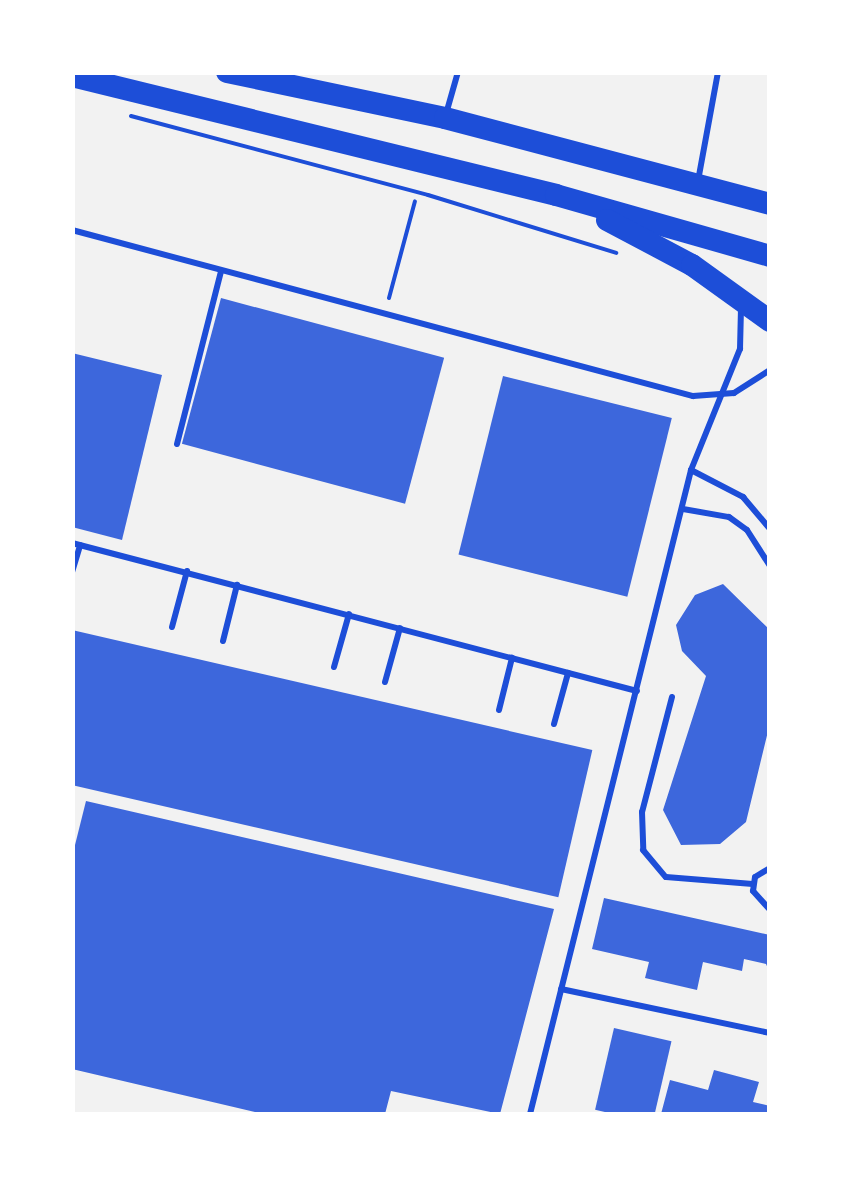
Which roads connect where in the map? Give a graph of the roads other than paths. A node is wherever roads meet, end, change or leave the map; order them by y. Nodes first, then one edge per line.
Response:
1 (226, 72) edge
2 (458, 72) edge
3 (718, 72) edge
4 (72, 76) edge
5 (445, 118) junction
6 (698, 182) junction
7 (556, 195) junction
8 (770, 204) edge
9 (72, 230) edge
10 (770, 256) edge
11 (221, 272) junction
12 (738, 297) junction
13 (770, 321) edge
14 (770, 370) edge
15 (721, 394) junction
16 (176, 444) dead end
17 (690, 470) junction
18 (682, 508) junction
19 (770, 528) edge
20 (76, 544) edge
21 (770, 566) edge
22 (187, 571) junction
23 (72, 572) edge
24 (238, 585) junction
25 (348, 614) junction
26 (172, 627) dead end
27 (400, 628) junction
28 (223, 640) dead end
29 (512, 658) junction
30 (334, 666) dead end
31 (568, 672) junction
32 (385, 682) dead end
33 (637, 691) junction
34 (672, 697) dead end
35 (499, 710) dead end
36 (554, 724) dead end
37 (770, 868) edge
38 (753, 884) junction
39 (770, 910) edge
40 (561, 989) junction
41 (770, 1033) edge
42 (530, 1114) edge

1 - 5 highway
2 - 5 lane
3 - 6 lane
4 - 7 highway
5 - 6 highway
6 - 8 highway
7 - 10 highway
7 - 12 highway
9 - 11 lane
11 - 15 lane
11 - 16 lane
12 - 13 highway
12 - 15 lane
14 - 15 lane
15 - 17 lane
17 - 18 lane
17 - 19 lane
18 - 21 lane
18 - 33 lane
20 - 22 lane
20 - 23 lane
22 - 24 lane
22 - 26 lane
24 - 25 lane
24 - 28 lane
25 - 27 lane
25 - 30 lane
27 - 29 lane
27 - 32 lane
29 - 31 lane
29 - 35 lane
31 - 33 lane
31 - 36 lane
33 - 40 lane
34 - 38 lane
37 - 38 lane
38 - 39 lane
40 - 41 lane
40 - 42 lane

